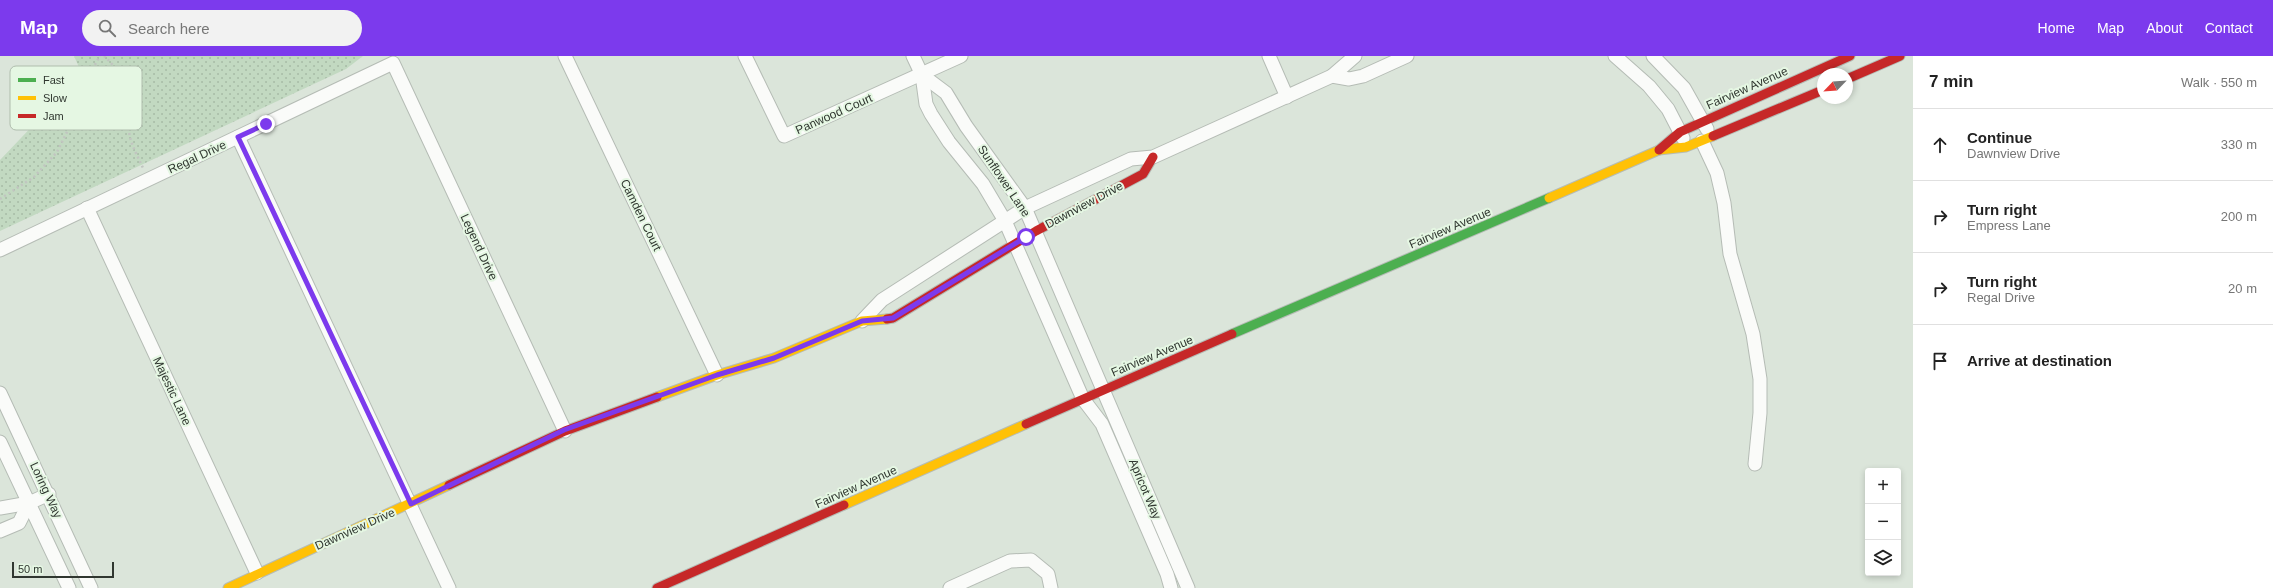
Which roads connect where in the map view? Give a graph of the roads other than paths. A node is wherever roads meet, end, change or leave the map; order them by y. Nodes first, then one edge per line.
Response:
1 (565, 56) edge
2 (745, 56) edge
3 (913, 56) edge
4 (961, 56) edge
5 (1269, 56) edge
6 (1355, 56) edge
7 (1407, 56) edge
8 (1615, 56) edge
9 (1653, 56) edge
10 (1850, 56) edge
11 (1900, 56) edge
12 (393, 63) joint
13 (922, 75) junction
14 (1332, 76) junction
15 (1853, 77) edge
16 (1817, 93) edge
17 (1287, 97) junction
18 (1702, 121) junction
19 (1680, 132) junction
20 (238, 137) junction
21 (1707, 139) junction
22 (1686, 147) junction
23 (1659, 150) junction
24 (1153, 157) junction
25 (87, 208) junction
26 (1025, 208) junction
27 (1005, 221) junction
28 (1036, 231) junction
29 (1016, 244) junction
30 (0, 250) edge
31 (862, 321) junction
32 (717, 375) junction
33 (1103, 390) junction
34 (0, 393) edge
35 (1083, 399) junction
36 (564, 430) junction
37 (0, 442) edge
38 (1756, 464) dead end
39 (48, 494) junction
40 (29, 503) junction
41 (411, 504) junction
42 (0, 508) edge
43 (0, 532) edge
44 (257, 573) junction
45 (69, 588) edge
46 (91, 588) edge
47 (228, 588) edge
48 (449, 588) edge
49 (657, 588) edge
50 (950, 588) edge
51 (1051, 588) edge
52 (1172, 588) edge
53 (1188, 588) edge

1 - 32 street, Camden Court
2 - 13 street, Panwood Court
3 - 13 street, Sunflower Lane
4 - 13 street
5 - 17 street
6 - 14 street, Dawnview Drive
7 - 14 street
8 - 19 street
9 - 18 street
10 - 18 street, Fairview Avenue
11 - 15 street
12 - 20 street, Regal Drive
12 - 36 street, Legend Drive
13 - 26 street, Sunflower Lane
13 - 27 street, Sunflower Lane
14 - 17 street, Dawnview Drive
16 - 21 street, Fairview Avenue
17 - 24 street, Dawnview Drive
18 - 19 street, Fairview Avenue
18 - 21 street
19 - 22 street
19 - 23 street, Fairview Avenue
20 - 25 street, Regal Drive
20 - 41 street
21 - 22 street, Fairview Avenue
21 - 38 street
22 - 23 street, Fairview Avenue
23 - 33 street, Fairview Avenue
24 - 26 street, Dawnview Drive
24 - 28 street, Dawnview Drive
25 - 30 street, Regal Drive
25 - 44 street, Majestic Lane
26 - 27 street, Dawnview Drive
26 - 28 street, Sunflower Lane
27 - 29 street, Sunflower Lane
27 - 31 street, Dawnview Drive
28 - 29 street, Dawnview Drive
28 - 33 street, Sunflower Lane
29 - 31 street, Dawnview Drive
29 - 35 street, Sunflower Lane
31 - 32 street, Dawnview Drive
32 - 36 street, Dawnview Drive
33 - 35 street, Fairview Avenue
33 - 53 street, Apricot Way
34 - 39 street, Loring Way
35 - 49 street, Fairview Avenue
35 - 52 street, Apricot Way
36 - 41 street, Dawnview Drive
37 - 40 street, Loring Way
39 - 40 street
39 - 46 street, Loring Way
40 - 42 street
40 - 43 street
40 - 45 street, Loring Way
41 - 44 street, Dawnview Drive
41 - 48 street
44 - 47 street, Dawnview Drive
50 - 51 street

